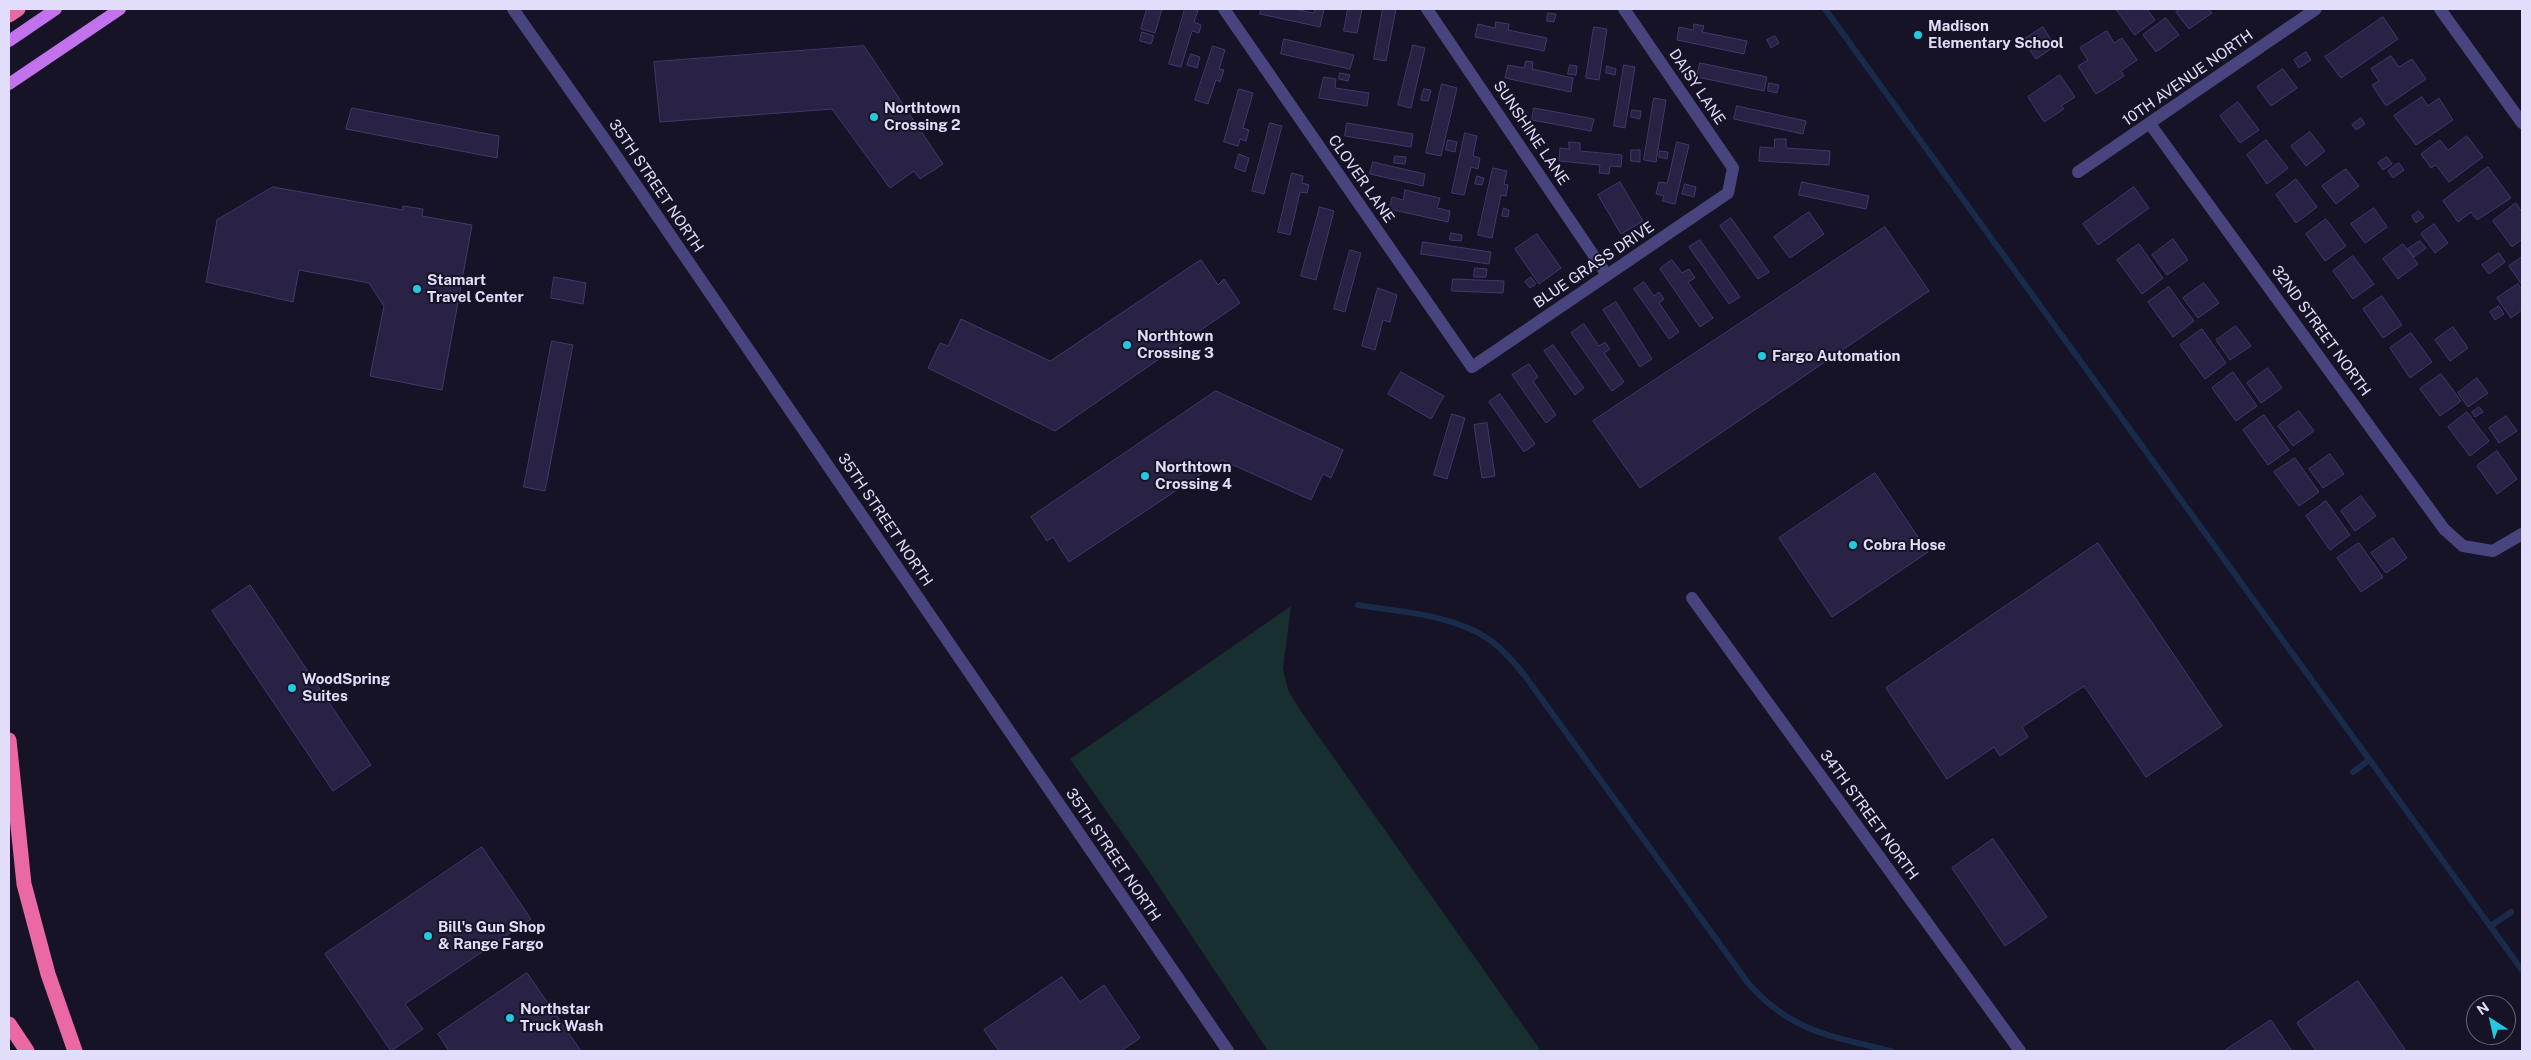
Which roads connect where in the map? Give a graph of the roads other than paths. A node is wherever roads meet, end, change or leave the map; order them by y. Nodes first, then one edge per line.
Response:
1 (18, 9) edge
2 (56, 9) edge
3 (120, 9) edge
4 (513, 9) edge
5 (1224, 9) edge
6 (1427, 9) edge
7 (1624, 9) edge
8 (2316, 9) edge
9 (2440, 9) edge
10 (9, 15) edge
11 (9, 41) edge
12 (9, 84) edge
13 (2522, 123) edge
14 (2150, 124) junction
15 (2078, 172) dead end
16 (1729, 186) joint
17 (1607, 275) junction
18 (1472, 367) joint
19 (2522, 534) edge
20 (1692, 598) dead end
21 (9, 740) edge
22 (9, 1024) edge
23 (27, 1051) edge
24 (75, 1051) edge
25 (1228, 1051) edge
26 (2020, 1051) edge

1 - 10 highway
2 - 11 main road
3 - 12 main road
4 - 25 street, 35TH STREET NORTH
5 - 18 street, CLOVER LANE
6 - 17 street, SUNSHINE LANE
7 - 16 street, DAISY LANE
8 - 14 street, 10TH AVENUE NORTH
9 - 13 street
14 - 15 street, 10TH AVENUE NORTH
14 - 19 street, 32ND STREET NORTH
16 - 17 street, BLUE GRASS DRIVE
17 - 18 street, BLUE GRASS DRIVE
20 - 26 street, 34TH STREET NORTH
21 - 24 highway
22 - 23 highway

